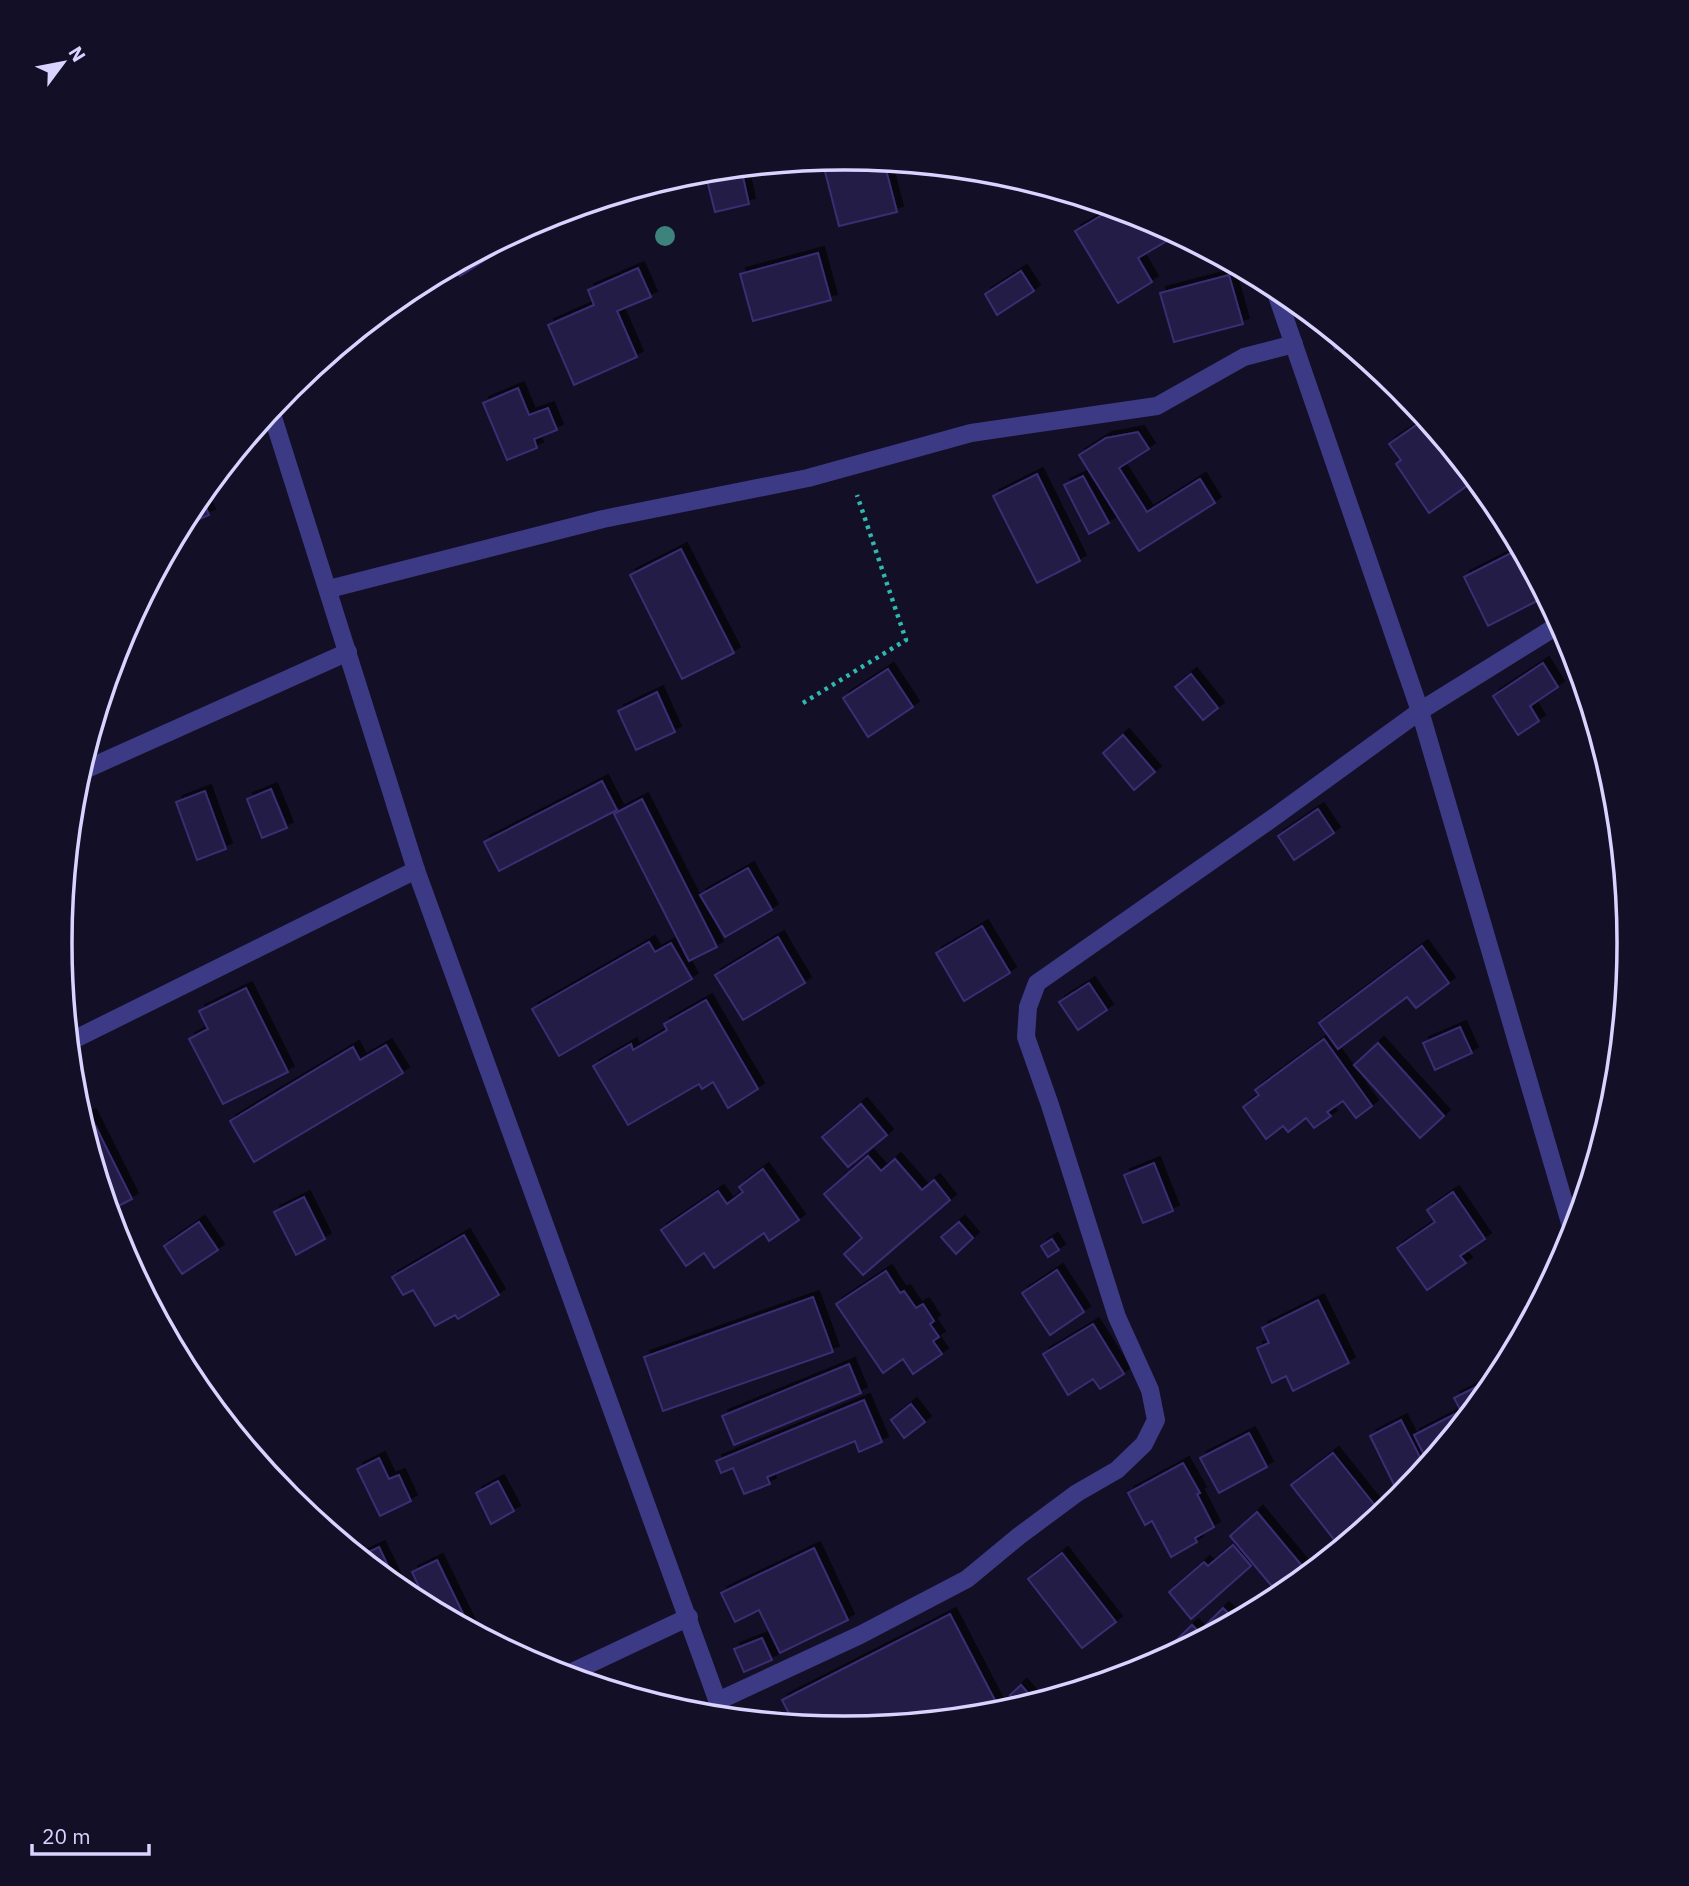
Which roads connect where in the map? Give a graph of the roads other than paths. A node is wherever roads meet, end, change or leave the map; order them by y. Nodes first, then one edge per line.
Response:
1 (1280, 304) edge
2 (1294, 344) junction
3 (275, 422) edge
4 (329, 589) junction
5 (1551, 630) edge
6 (348, 652) junction
7 (1420, 711) junction
8 (93, 766) edge
9 (416, 870) junction
10 (77, 1038) edge
11 (1567, 1214) edge
12 (689, 1617) junction
13 (579, 1669) edge
14 (720, 1705) edge
15 (726, 1706) edge

1 - 2 street
2 - 4 street
2 - 7 street
3 - 4 street
4 - 6 street
5 - 7 street
6 - 8 street
6 - 9 street
7 - 11 street
7 - 15 street
9 - 10 street
9 - 12 street
12 - 13 street
12 - 14 street

